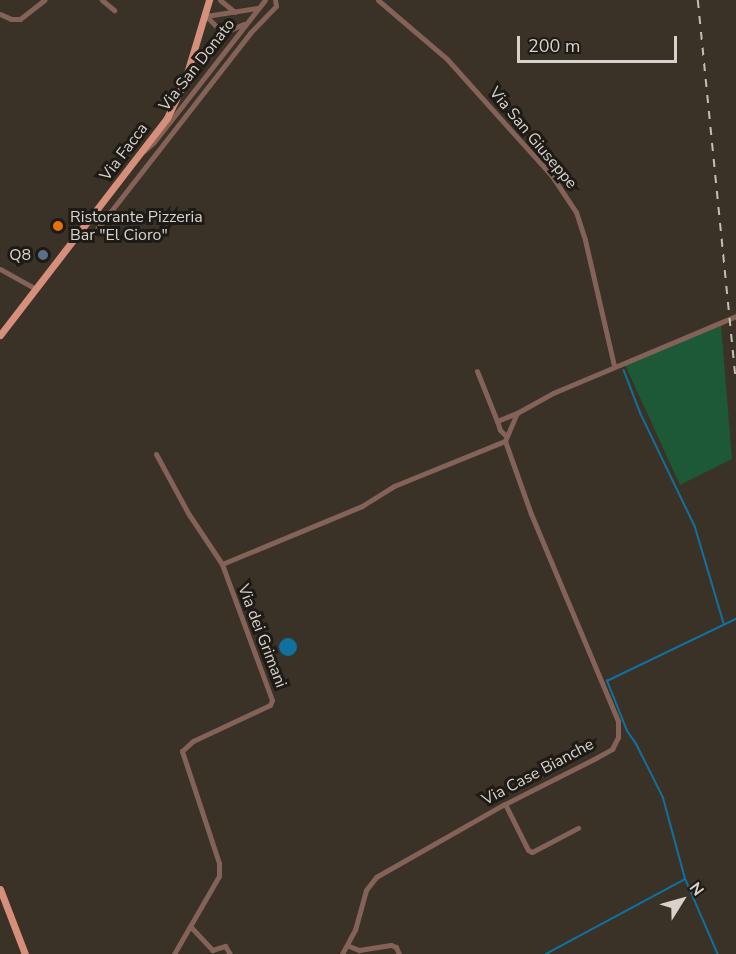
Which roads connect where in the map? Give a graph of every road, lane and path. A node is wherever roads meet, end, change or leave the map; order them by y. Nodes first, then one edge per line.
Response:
1 (44, 0) edge
2 (102, 0) edge
3 (209, 0) edge
4 (220, 0) edge
5 (265, 0) edge
6 (275, 0) edge
7 (378, 0) edge
8 (258, 8) junction
9 (114, 10) dead end
10 (236, 13) junction
11 (0, 14) edge
12 (206, 16) junction
13 (248, 21) junction
14 (143, 152) junction
15 (90, 238) dead end
16 (0, 269) edge
17 (36, 290) junction
18 (736, 315) edge
19 (0, 334) edge
20 (614, 366) junction
21 (477, 371) dead end
22 (517, 413) junction
23 (497, 421) junction
24 (505, 438) junction
25 (156, 454) dead end
26 (222, 564) junction
27 (505, 804) junction
28 (578, 828) dead end
29 (0, 889) edge
30 (190, 926) junction
31 (349, 946) junction
32 (25, 954) edge
33 (174, 954) edge
34 (230, 954) edge
35 (343, 954) edge
36 (399, 954) edge

1 - 11 street
2 - 9 street
3 - 12 main road, Via Facca
4 - 10 street, Via San Donato
5 - 8 street, Via San Donato
6 - 15 street
7 - 20 street, Via San Giuseppe
8 - 10 street, Via San Donato
8 - 13 street, Via San Donato
10 - 12 street, Via San Donato
12 - 13 street, Via San Donato
12 - 14 main road, Via Facca
13 - 14 street, Via San Donato
14 - 17 main road, Via Facca
16 - 17 street
17 - 19 main road, Via Facca
18 - 20 street
20 - 22 street
21 - 23 street, Via Case Bianche
22 - 23 street
22 - 24 street
23 - 24 street, Via Case Bianche
24 - 26 street
24 - 27 street, Via Case Bianche
25 - 26 street
26 - 30 street, Via dei Grimani
27 - 28 street
27 - 31 street, Via Case Bianche
29 - 32 main road
30 - 33 street, Via dei Grimani
30 - 34 street
31 - 35 street, Via Case Bianche
31 - 36 street

